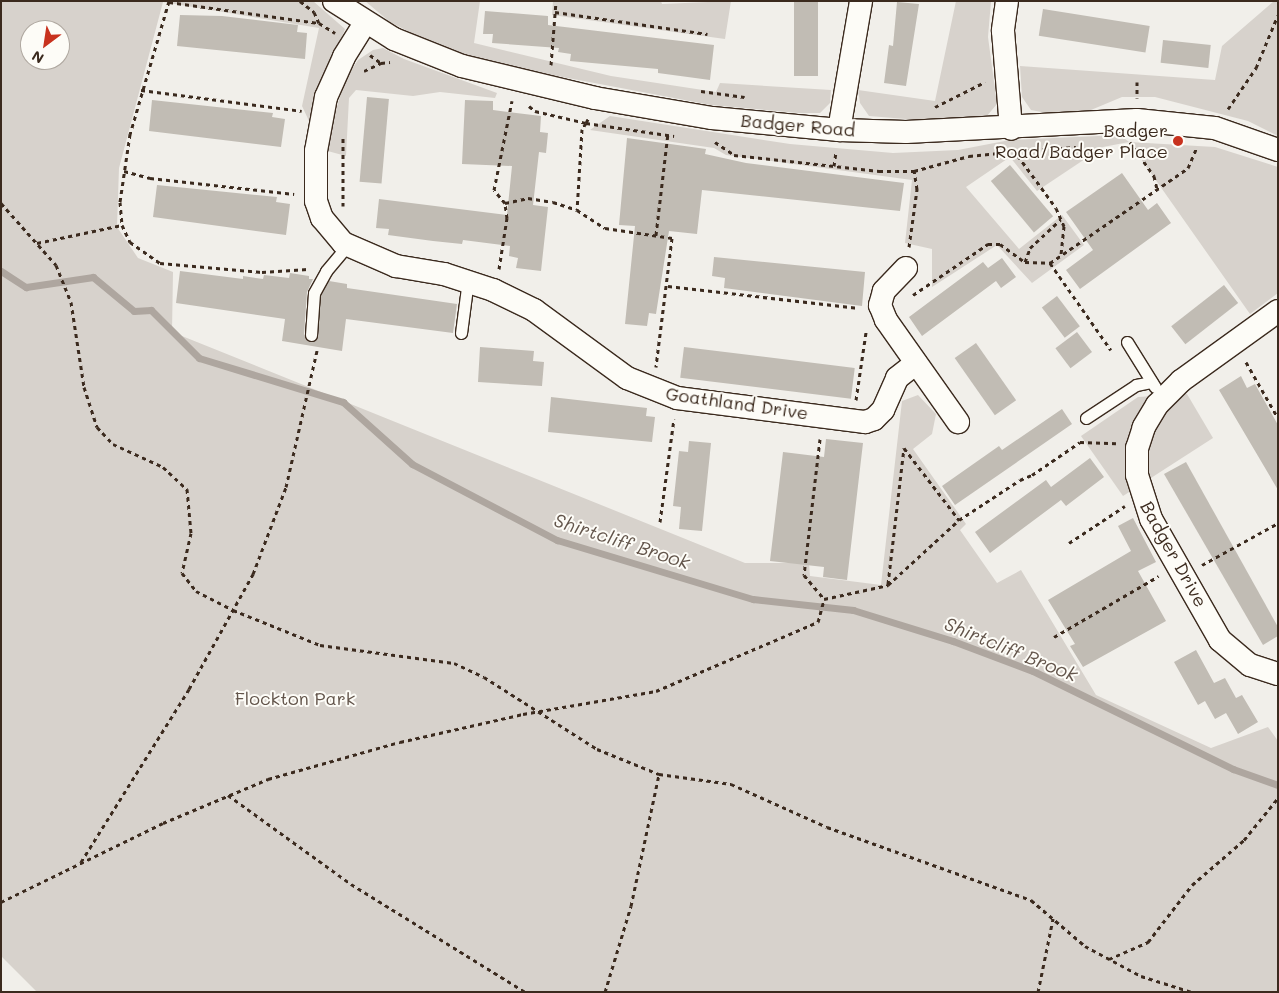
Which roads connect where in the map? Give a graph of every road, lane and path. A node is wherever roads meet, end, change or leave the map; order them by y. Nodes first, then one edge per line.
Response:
1 (169, 1) edge
2 (300, 1) edge
3 (334, 1) edge
4 (556, 1) edge
5 (861, 1) edge
6 (1007, 1) edge
7 (555, 12) junction
8 (1278, 15) edge
9 (319, 23) junction
10 (364, 23) junction
11 (707, 34) dead end
12 (338, 35) dead end
13 (398, 62) dead end
14 (542, 63) dead end
15 (551, 65) junction
16 (560, 67) dead end
17 (360, 76) dead end
18 (990, 80) dead end
19 (548, 88) junction
20 (141, 90) junction
21 (694, 91) dead end
22 (504, 96) dead end
23 (750, 97) dead end
24 (513, 98) junction
25 (518, 100) dead end
26 (523, 102) dead end
27 (671, 110) junction
28 (927, 110) dead end
29 (323, 113) junction
30 (1112, 121) junction
31 (1209, 127) junction
32 (1011, 129) junction
33 (839, 130) junction
34 (343, 131) dead end
35 (1278, 150) edge
36 (124, 171) junction
37 (914, 171) dead end
38 (1157, 189) junction
39 (316, 197) junction
40 (1, 203) edge
41 (504, 204) junction
42 (577, 210) junction
43 (1061, 219) junction
44 (122, 225) junction
45 (656, 235) junction
46 (36, 243) junction
47 (348, 246) junction
48 (1061, 255) junction
49 (312, 262) dead end
50 (1025, 262) junction
51 (1050, 263) junction
52 (906, 268) joint
53 (468, 280) junction
54 (668, 286) junction
55 (493, 290) junction
56 (1278, 311) edge
57 (879, 312) junction
58 (461, 333) dead end
59 (311, 335) dead end
60 (1235, 341) junction
61 (1127, 342) dead end
62 (1113, 352) dead end
63 (916, 364) junction
64 (314, 368) dead end
65 (655, 375) dead end
66 (1158, 391) junction
67 (855, 407) dead end
68 (821, 416) junction
69 (675, 417) dead end
70 (1086, 418) dead end
71 (1278, 418) edge
72 (958, 422) dead end
73 (1139, 443) junction
74 (1141, 496) junction
75 (959, 520) junction
76 (660, 522) dead end
77 (1278, 523) edge
78 (1069, 543) dead end
79 (1181, 570) junction
80 (888, 585) junction
81 (824, 599) junction
82 (233, 610) junction
83 (1054, 637) dead end
84 (1278, 674) edge
85 (536, 712) junction
86 (659, 774) junction
87 (227, 795) junction
88 (1278, 798) edge
89 (80, 862) junction
90 (1, 902) edge
91 (1053, 919) junction
92 (1109, 959) junction
93 (525, 992) edge
94 (605, 992) edge
95 (1038, 992) edge
96 (1192, 992) edge

1 - 9 path
1 - 20 path
2 - 9 path
3 - 10 street, Badger Road
4 - 7 path
5 - 33 street
6 - 32 street
7 - 11 path
7 - 15 path
8 - 31 path
9 - 12 path
10 - 19 street, Badger Road
10 - 29 street, Goathland Drive
13 - 17 path
14 - 15 path
15 - 16 path
15 - 19 path
18 - 28 path
19 - 27 street, Badger Road
20 - 29 path
20 - 36 path
21 - 23 path
22 - 24 path
24 - 25 path
24 - 41 path
26 - 42 path
27 - 33 street, Badger Road
27 - 45 path
29 - 39 street, Goathland Drive
30 - 31 street, Badger Road
30 - 32 street, Badger Road
30 - 38 path
31 - 35 street, Badger Road
31 - 38 path
32 - 33 street, Badger Road
32 - 43 path
34 - 47 path
36 - 39 path
36 - 44 path
37 - 52 path
38 - 48 path
39 - 47 street, Goathland Drive
40 - 46 path
41 - 42 path
41 - 55 path
42 - 45 path
43 - 48 path
43 - 50 path
44 - 46 path
44 - 49 path
45 - 54 path
46 - 82 path
47 - 53 street, Goathland Drive
47 - 59 lane
48 - 51 path
50 - 51 path
50 - 57 path
51 - 62 path
52 - 57 street
53 - 55 street, Goathland Drive
53 - 58 lane
54 - 57 path
54 - 65 path
55 - 68 street, Goathland Drive
56 - 60 street, Badger Drive
57 - 63 street
57 - 67 path
60 - 66 street, Badger Drive
60 - 71 path
61 - 66 lane
63 - 68 street, Goathland Drive
63 - 72 street
64 - 82 path
66 - 70 lane
66 - 73 street, Badger Drive
68 - 81 path
69 - 76 path
73 - 74 street, Badger Drive
73 - 75 path
74 - 78 path
74 - 79 street, Badger Drive
75 - 80 path
75 - 80 path
77 - 79 path
79 - 83 path
79 - 84 street, Badger Drive
80 - 81 path
81 - 85 path
82 - 85 path
82 - 89 path
85 - 86 path
85 - 87 path
86 - 91 path
86 - 94 path
87 - 89 path
87 - 93 path
88 - 92 path
89 - 90 path
91 - 92 path
91 - 95 path
92 - 96 path

